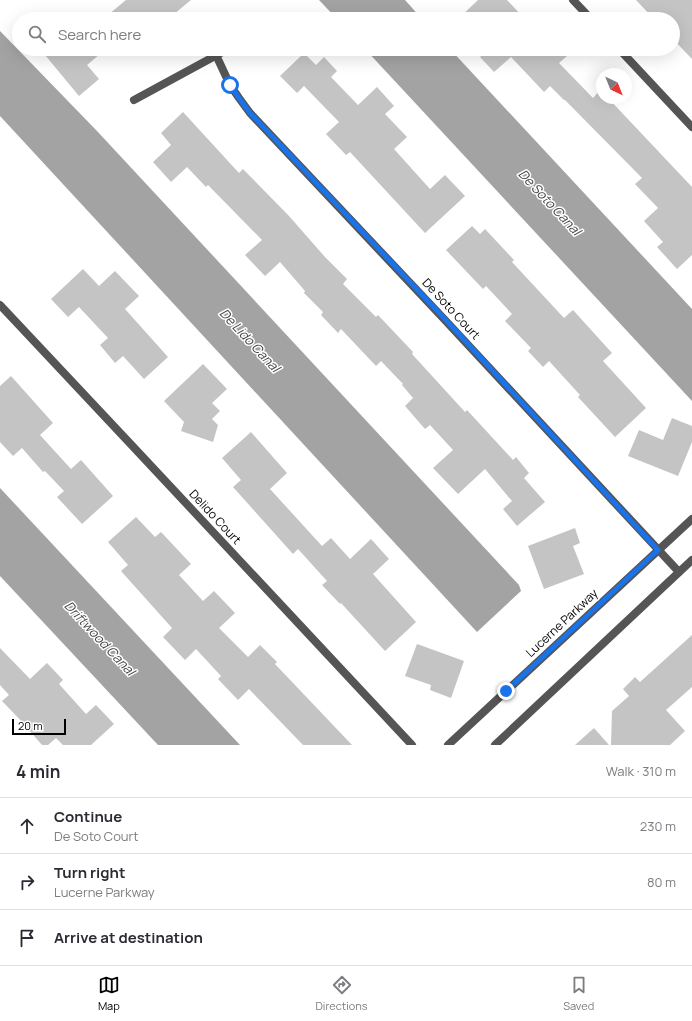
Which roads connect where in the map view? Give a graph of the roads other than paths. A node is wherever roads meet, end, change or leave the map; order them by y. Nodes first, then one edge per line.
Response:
1 (573, 0) edge
2 (584, 12) edge
3 (214, 56) edge
4 (216, 56) edge
5 (626, 56) edge
6 (134, 100) dead end
7 (692, 127) edge
8 (0, 305) edge
9 (692, 519) edge
10 (658, 550) junction
11 (692, 560) edge
12 (679, 572) junction
13 (412, 745) edge
14 (448, 745) edge
15 (495, 745) edge

1 - 2 street
3 - 6 street
4 - 10 street, De Soto Court
5 - 7 street
8 - 13 street, Delido Court
9 - 10 street, Lucerne Parkway
10 - 12 street, De Soto Court
10 - 14 street, Lucerne Parkway
11 - 12 street
12 - 15 street

